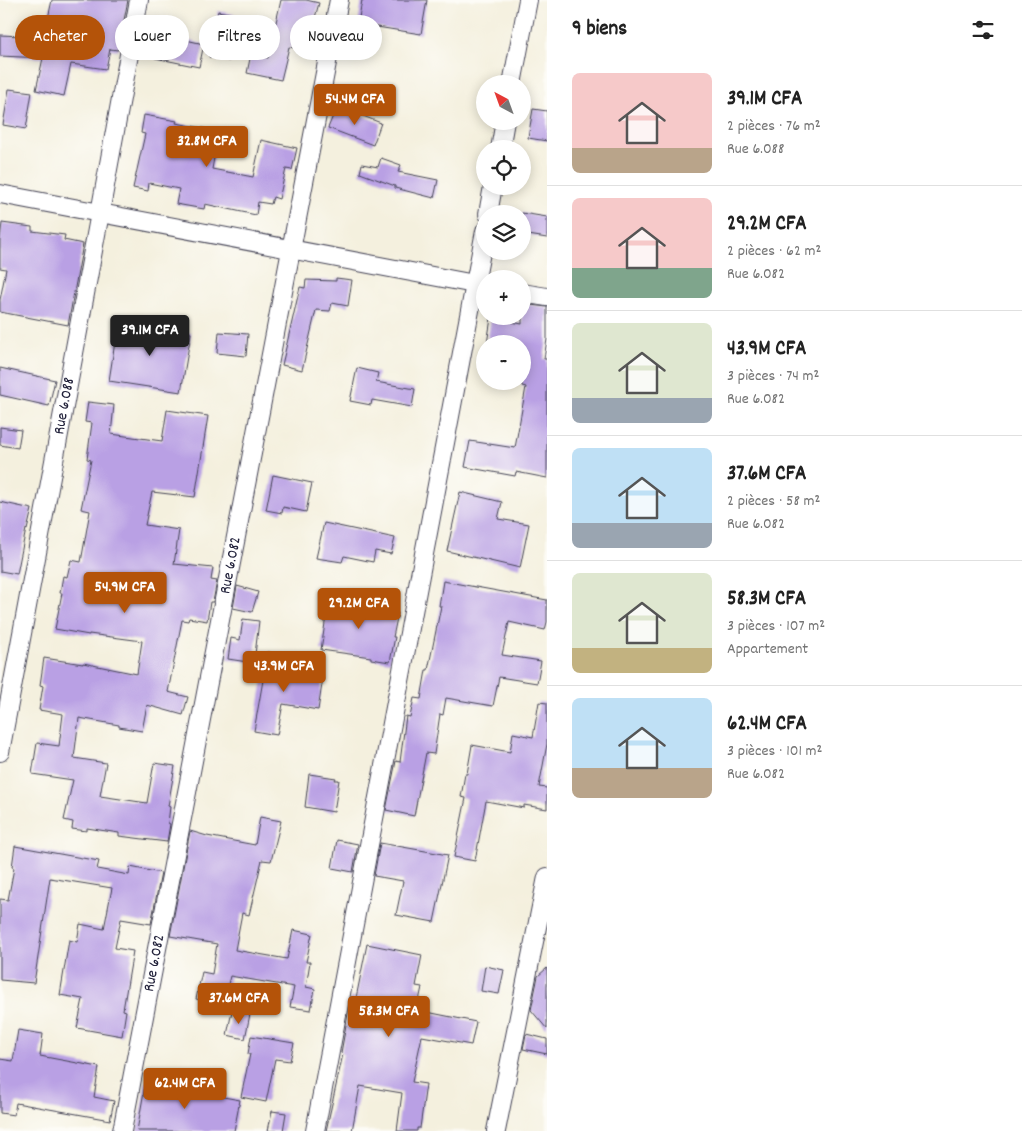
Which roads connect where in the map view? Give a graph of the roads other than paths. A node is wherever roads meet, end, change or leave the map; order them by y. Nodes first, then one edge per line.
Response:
1 (138, 0) edge
2 (339, 0) edge
3 (528, 0) edge
4 (514, 75) edge
5 (0, 194) edge
6 (100, 213) junction
7 (291, 249) junction
8 (476, 284) edge
9 (531, 294) edge
10 (547, 297) edge
11 (476, 306) edge
12 (0, 752) edge
13 (547, 877) edge
14 (122, 1131) edge
15 (315, 1131) edge
16 (496, 1131) edge

1 - 6 street, Rue 6.088
2 - 7 street, Rue 6.082
3 - 4 street
5 - 6 street
6 - 7 street
6 - 12 street, Rue 6.088
7 - 8 street
7 - 14 street, Rue 6.082
9 - 10 street
11 - 15 street
13 - 16 street

